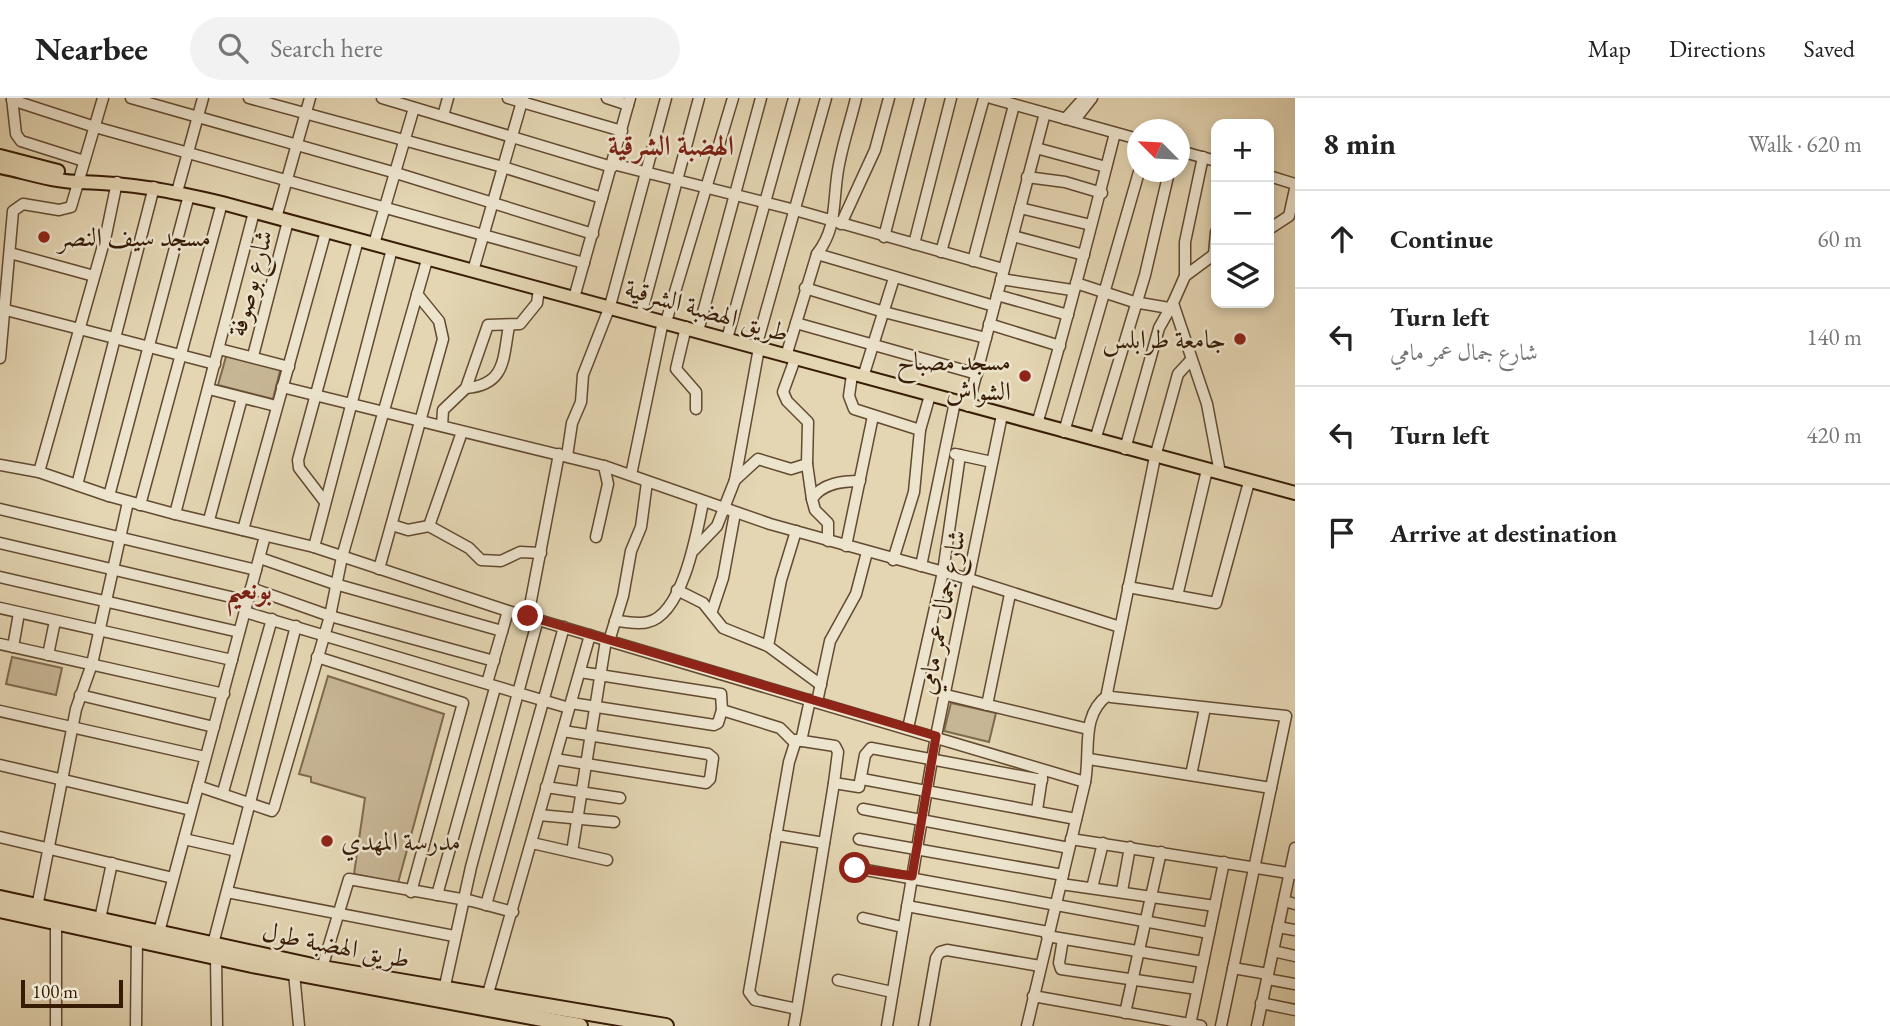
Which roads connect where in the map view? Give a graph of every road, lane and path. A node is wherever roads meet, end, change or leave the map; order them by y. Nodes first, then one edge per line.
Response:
1 (103, 98) edge
2 (131, 98) edge
3 (203, 98) edge
4 (249, 98) edge
5 (310, 98) edge
6 (384, 98) edge
7 (448, 98) edge
8 (508, 98) edge
9 (607, 98) edge
10 (666, 98) edge
11 (699, 98) edge
12 (733, 98) edge
13 (761, 98) edge
14 (794, 98) edge
15 (826, 98) edge
16 (856, 98) edge
17 (889, 98) edge
18 (920, 98) edge
19 (951, 98) edge
20 (984, 98) edge
21 (991, 98) edge
22 (1085, 98) edge
23 (1091, 98) edge
24 (12, 99) edge
25 (522, 100) edge
26 (629, 102) edge
27 (1014, 105) junction
28 (414, 108) junction
29 (307, 112) junction
30 (1045, 113) junction
31 (443, 116) junction
32 (198, 117) junction
33 (1070, 120) junction
34 (96, 127) junction
35 (622, 131) junction
36 (1115, 133) junction
37 (512, 136) junction
38 (1127, 136) edge
39 (406, 140) junction
40 (297, 147) junction
41 (1036, 148) junction
42 (189, 152) junction
43 (1190, 154) edge
44 (1203, 157) junction
45 (1211, 159) edge
46 (84, 161) junction
47 (5, 162) edge
48 (612, 165) junction
49 (503, 167) junction
50 (1106, 167) junction
51 (644, 171) junction
52 (396, 173) junction
53 (1027, 177) junction
54 (1274, 178) edge
55 (78, 179) junction
56 (288, 180) junction
57 (677, 180) junction
58 (104, 181) junction
59 (1136, 182) edge
60 (1167, 182) edge
61 (1295, 186) edge
62 (154, 187) junction
63 (707, 187) junction
64 (183, 193) junction
65 (1101, 193) junction
66 (736, 194) junction
67 (602, 198) junction
68 (492, 202) junction
69 (765, 202) junction
70 (222, 203) junction
71 (386, 206) junction
72 (1020, 208) junction
73 (795, 209) junction
74 (254, 212) junction
75 (282, 219) junction
76 (837, 223) junction
77 (1091, 225) junction
78 (1274, 226) edge
79 (326, 231) junction
80 (485, 233) junction
81 (593, 233) junction
82 (1013, 236) junction
83 (884, 237) junction
84 (358, 240) junction
85 (374, 244) junction
86 (914, 244) junction
87 (392, 249) junction
88 (941, 252) junction
89 (10, 253) junction
90 (817, 254) junction
91 (1084, 255) junction
92 (1211, 256) edge
93 (427, 260) junction
94 (973, 261) junction
95 (584, 263) junction
96 (473, 271) junction
97 (1002, 274) junction
98 (94, 276) junction
99 (1185, 276) junction
100 (894, 278) junction
101 (1074, 287) junction
102 (805, 288) junction
103 (539, 289) junction
104 (1105, 292) junction
105 (417, 294) junction
106 (574, 298) junction
107 (995, 300) junction
108 (1135, 302) junction
109 (1171, 305) junction
110 (610, 306) junction
111 (6, 310) junction
112 (884, 312) junction
113 (641, 315) junction
114 (1068, 315) junction
115 (664, 321) junction
116 (796, 323) junction
117 (989, 324) junction
118 (509, 326) junction
119 (80, 329) junction
120 (692, 329) junction
121 (986, 338) junction
122 (727, 339) junction
123 (115, 340) junction
124 (874, 345) junction
125 (149, 346) junction
126 (1060, 346) junction
127 (757, 348) junction
128 (219, 349) junction
129 (183, 355) junction
130 (253, 356) junction
131 (791, 357) junction
132 (0, 358) edge
133 (1191, 360) junction
134 (215, 364) junction
135 (289, 366) junction
136 (977, 374) junction
137 (858, 376) junction
138 (282, 387) junction
139 (466, 388) junction
140 (209, 389) junction
141 (317, 395) junction
142 (930, 395) junction
143 (242, 398) junction
144 (955, 402) junction
145 (349, 403) junction
146 (426, 404) junction
147 (276, 406) junction
148 (968, 406) junction
149 (696, 409) dead end
150 (443, 410) junction
151 (382, 411) junction
152 (1002, 415) junction
153 (873, 416) junction
154 (421, 421) junction
155 (1037, 424) junction
156 (442, 426) junction
157 (920, 430) junction
158 (462, 432) junction
159 (1064, 432) junction
160 (1095, 440) junction
161 (1125, 449) junction
162 (946, 452) junction
163 (563, 455) junction
164 (960, 455) junction
165 (1155, 457) junction
166 (992, 462) junction
167 (807, 464) junction
168 (0, 465) edge
169 (604, 466) junction
170 (39, 472) junction
171 (1214, 472) junction
172 (631, 475) junction
173 (735, 480) junction
174 (860, 481) junction
175 (647, 482) junction
176 (1249, 482) junction
177 (77, 485) junction
178 (1295, 492) edge
179 (109, 496) junction
180 (811, 499) junction
181 (128, 502) junction
182 (325, 502) junction
183 (703, 502) junction
184 (140, 505) junction
185 (0, 509) edge
186 (730, 511) junction
187 (175, 514) junction
188 (209, 520) junction
189 (392, 525) junction
190 (429, 526) junction
191 (243, 530) junction
192 (796, 531) junction
193 (265, 536) junction
194 (596, 537) dead end
195 (120, 538) junction
196 (828, 541) junction
197 (0, 543) edge
198 (314, 547) junction
199 (846, 547) junction
200 (694, 550) junction
201 (867, 552) junction
202 (541, 553) junction
203 (342, 557) junction
204 (260, 558) junction
205 (893, 560) junction
206 (921, 566) junction
207 (379, 569) junction
208 (113, 570) junction
209 (256, 570) junction
210 (943, 572) junction
211 (0, 578) edge
212 (969, 579) junction
213 (335, 584) junction
214 (1128, 587) junction
215 (251, 588) junction
216 (677, 590) junction
217 (1010, 594) junction
218 (1177, 596) junction
219 (106, 602) junction
220 (246, 606) junction
221 (0, 608) edge
222 (508, 611) junction
223 (712, 611) junction
224 (19, 612) junction
225 (330, 616) junction
226 (533, 617) junction
227 (272, 619) junction
228 (55, 621) junction
229 (615, 621) junction
230 (296, 626) junction
231 (564, 627) junction
232 (1120, 627) junction
233 (99, 631) junction
234 (502, 631) junction
235 (239, 632) junction
236 (324, 635) junction
237 (590, 635) junction
238 (608, 640) junction
239 (0, 644) edge
240 (768, 646) junction
241 (13, 647) junction
242 (48, 655) junction
243 (317, 657) junction
244 (232, 660) junction
245 (494, 661) junction
246 (92, 664) junction
247 (580, 673) junction
248 (600, 677) junction
249 (821, 685) junction
250 (491, 686) junction
251 (224, 694) junction
252 (519, 694) junction
253 (80, 695) junction
254 (946, 695) junction
255 (1108, 695) junction
256 (543, 701) junction
257 (813, 701) junction
258 (987, 705) junction
259 (570, 706) junction
260 (596, 708) junction
261 (1205, 708) junction
262 (723, 710) junction
263 (0, 711) edge
264 (1290, 716) edge
265 (214, 727) junction
266 (72, 728) junction
267 (908, 728) junction
268 (1088, 729) junction
269 (563, 731) junction
270 (1283, 732) junction
271 (1295, 733) edge
272 (591, 735) junction
273 (936, 736) junction
274 (797, 741) junction
275 (205, 757) junction
276 (555, 759) junction
277 (1089, 759) junction
278 (932, 761) junction
279 (587, 763) junction
280 (0, 765) edge
281 (1044, 768) junction
282 (1191, 775) junction
283 (862, 779) junction
284 (64, 780) junction
285 (1042, 780) junction
286 (1085, 782) junction
287 (834, 783) junction
288 (198, 786) junction
289 (546, 787) junction
290 (1271, 788) junction
291 (927, 790) junction
292 (223, 792) junction
293 (583, 792) junction
294 (620, 797) dead end
295 (249, 801) junction
296 (863, 809) dead end
297 (191, 810) junction
298 (1037, 810) junction
299 (539, 815) junction
300 (578, 817) junction
301 (922, 819) junction
302 (1076, 819) junction
303 (614, 822) dead end
304 (776, 835) junction
305 (0, 837) edge
306 (184, 839) junction
307 (859, 839) dead end
308 (532, 843) junction
309 (824, 843) junction
310 (1070, 843) junction
311 (1102, 844) junction
312 (917, 847) junction
313 (1130, 847) junction
314 (1295, 848) edge
315 (50, 849) junction
316 (237, 851) junction
317 (572, 852) junction
318 (1160, 852) junction
319 (607, 860) dead end
320 (1224, 862) junction
321 (112, 863) junction
322 (1254, 866) junction
323 (855, 868) dead end
324 (1292, 874) edge
325 (912, 876) junction
326 (173, 877) junction
327 (1062, 880) junction
328 (1092, 888) junction
329 (1122, 891) junction
330 (227, 892) junction
331 (411, 892) junction
332 (437, 895) junction
333 (1153, 895) junction
334 (0, 898) edge
335 (463, 900) junction
336 (1284, 901) junction
337 (1056, 904) junction
338 (1295, 904) edge
339 (486, 905) junction
340 (37, 906) junction
341 (907, 906) junction
342 (1215, 906) junction
343 (0, 911) edge
344 (513, 912) junction
345 (337, 913) junction
346 (863, 918) dead end
347 (100, 919) junction
348 (1147, 922) junction
349 (56, 923) junction
350 (902, 926) junction
351 (1278, 927) junction
352 (1295, 930) edge
353 (159, 932) junction
354 (137, 933) junction
355 (1209, 933) junction
356 (1048, 934) junction
357 (454, 936) junction
358 (1063, 939) junction
359 (215, 951) junction
360 (1273, 951) junction
361 (1140, 952) junction
362 (1295, 956) edge
363 (1203, 962) junction
364 (1040, 966) junction
365 (321, 968) junction
366 (1233, 968) junction
367 (294, 973) junction
368 (1268, 976) junction
369 (1134, 979) junction
370 (838, 980) dead end
371 (1295, 984) edge
372 (1197, 989) junction
373 (444, 990) junction
374 (892, 992) junction
375 (1033, 996) junction
376 (487, 997) junction
377 (1261, 1003) junction
378 (797, 1009) junction
379 (1295, 1010) edge
380 (1125, 1013) junction
381 (1141, 1021) edge
382 (1195, 1025) edge
383 (56, 1026) edge
384 (136, 1026) edge
385 (217, 1026) edge
386 (299, 1026) edge
387 (580, 1026) edge
388 (666, 1026) edge
389 (794, 1026) edge
390 (887, 1026) edge
391 (924, 1026) edge
392 (1027, 1026) edge
393 (1221, 1026) edge
394 (1257, 1026) edge

1 - 34 street
2 - 32 street
3 - 32 street
4 - 29 street
5 - 29 street, شارع بوصوفة
6 - 28 street
7 - 31 street
8 - 25 street
9 - 26 street
10 - 51 street
11 - 57 street
12 - 63 street
13 - 66 street
14 - 69 street
15 - 73 street
16 - 76 street
17 - 76 street
18 - 83 street
19 - 86 street
20 - 88 street
21 - 27 street
22 - 33 street
23 - 33 street
24 - 34 street
24 - 46 street
25 - 35 street
25 - 37 street
26 - 35 street
27 - 30 street
27 - 94 street
28 - 31 street
28 - 39 street
29 - 39 street
29 - 40 street, شارع بوصوفة
30 - 33 street
30 - 41 street
31 - 37 street
32 - 40 street
32 - 42 street
33 - 36 street
34 - 42 street
34 - 46 street
35 - 48 street
36 - 38 street
36 - 50 street
37 - 48 street
37 - 49 street
39 - 49 street
39 - 52 street
40 - 52 street
40 - 56 street, شارع بوصوفة
41 - 50 street
41 - 53 street
42 - 56 street
42 - 64 street
43 - 44 street
44 - 45 street
44 - 99 street
46 - 55 street
47 - 55 main road, طريق الهضبة الشرقية
48 - 51 street
48 - 67 street
49 - 67 street
49 - 68 street
50 - 65 street
51 - 57 street
51 - 110 street
52 - 68 street
52 - 71 street
53 - 65 street
53 - 72 street
54 - 61 street
55 - 58 main road, طريق الهضبة الشرقية
55 - 89 street
56 - 71 street
56 - 75 street, شارع بوصوفة
57 - 63 street
57 - 113 street
58 - 62 main road, طريق الهضبة الشرقية
58 - 98 street
59 - 104 street
60 - 108 street
61 - 78 street
62 - 64 main road, طريق الهضبة الشرقية
62 - 123 street
63 - 66 street
63 - 115 street
64 - 70 main road, طريق الهضبة الشرقية
64 - 125 street
65 - 77 street
66 - 69 street
66 - 120 street
67 - 81 street
68 - 80 street
68 - 81 street
69 - 73 street
69 - 122 street
70 - 74 main road, طريق الهضبة الشرقية
70 - 129 street
71 - 80 street
71 - 85 street
72 - 77 street
72 - 82 street
73 - 76 street
73 - 127 street
74 - 75 main road, طريق الهضبة الشرقية
74 - 128 street
75 - 79 main road, طريق الهضبة الشرقية
75 - 130 street, شارع بوصوفة
76 - 83 street
76 - 90 street
77 - 91 street
79 - 84 main road, طريق الهضبة الشرقية
79 - 135 street
80 - 95 street
80 - 96 street
81 - 95 street
82 - 91 street
82 - 97 street
83 - 86 street
84 - 85 main road, طريق الهضبة الشرقية
84 - 141 street
85 - 87 main road, طريق الهضبة الشرقية
86 - 88 street
87 - 93 main road, طريق الهضبة الشرقية
87 - 145 street
88 - 94 street
89 - 98 street
89 - 111 street
90 - 100 street
90 - 102 street
91 - 101 street
92 - 99 street
93 - 96 main road, طريق الهضبة الشرقية
93 - 105 street
94 - 97 street
95 - 106 street
96 - 103 main road, طريق الهضبة الشرقية
97 - 101 street
97 - 107 street
98 - 119 street
99 - 109 street
100 - 107 street
100 - 112 street
101 - 104 street
101 - 114 street
102 - 112 street
102 - 116 street
103 - 106 main road, طريق الهضبة الشرقية
103 - 118 street
104 - 108 street
104 - 159 street
105 - 146 street
105 - 151 street
106 - 110 main road, طريق الهضبة الشرقية
107 - 114 street
107 - 117 street
108 - 109 street
108 - 160 street
109 - 133 street
109 - 161 street
110 - 113 main road, طريق الهضبة الشرقية
110 - 163 street
111 - 119 street
111 - 132 street
112 - 121 street
112 - 124 street
113 - 115 main road, طريق الهضبة الشرقية
114 - 126 street
115 - 120 main road, طريق الهضبة الشرقية
115 - 172 street
116 - 124 street
116 - 131 street
117 - 121 street
117 - 126 street
118 - 139 street
118 - 139 street
119 - 123 street
119 - 170 street
120 - 122 main road, طريق الهضبة الشرقية
120 - 149 street
121 - 136 street
122 - 127 main road, طريق الهضبة الشرقية
123 - 125 street
123 - 177 street
124 - 136 street
124 - 137 street
125 - 129 street
125 - 179 street
126 - 155 street
127 - 131 main road, طريق الهضبة الشرقية
127 - 173 street
128 - 130 street
128 - 134 street
129 - 134 street
129 - 184 street
130 - 135 street
131 - 137 main road, طريق الهضبة الشرقية
131 - 167 street
133 - 165 street
133 - 171 street
134 - 140 street
135 - 138 street
136 - 148 street
137 - 142 main road, طريق الهضبة الشرقية
137 - 153 street
138 - 141 street
138 - 147 street
139 - 150 street
140 - 143 street
140 - 187 street
141 - 145 street
141 - 182 street
142 - 144 main road, طريق الهضبة الشرقية
142 - 157 street
143 - 147 street
143 - 188 street
144 - 148 main road, طريق الهضبة الشرقية
144 - 162 street
145 - 151 street
145 - 182 street
146 - 150 street
146 - 154 street
147 - 191 street
148 - 152 main road, طريق الهضبة الشرقية
150 - 156 street
151 - 154 street
151 - 203 street
152 - 155 main road, طريق الهضبة الشرقية
152 - 166 street, شارع جمال عمر مامي
153 - 157 street
153 - 174 street
154 - 156 street
154 - 189 street
155 - 159 main road, طريق الهضبة الشرقية
156 - 158 street
157 - 205 street
158 - 163 street
158 - 190 street
159 - 160 main road, طريق الهضبة الشرقية
160 - 161 main road, طريق الهضبة الشرقية
161 - 165 main road, طريق الهضبة الشرقية
162 - 164 street
162 - 206 street
163 - 169 street
163 - 202 street
164 - 166 street
164 - 210 street
165 - 171 main road, طريق الهضبة الشرقية
165 - 214 street
166 - 212 street, شارع جمال عمر مامي
167 - 173 street
167 - 180 street
168 - 170 street
169 - 172 street
169 - 194 street
170 - 177 street
171 - 176 main road, طريق الهضبة الشرقية
171 - 218 street
172 - 175 street
173 - 186 street
174 - 180 street
174 - 199 street
175 - 183 street
175 - 229 street
176 - 178 main road, طريق الهضبة الشرقية
176 - 218 street
177 - 179 street
179 - 181 street
180 - 196 street
181 - 184 street
181 - 195 street
182 - 198 street
183 - 186 street
183 - 200 street
184 - 187 street
185 - 195 street
186 - 192 street
186 - 200 street
186 - 223 street
187 - 188 street
188 - 191 street
189 - 190 street
189 - 207 street
190 - 202 street
191 - 193 street
192 - 196 street
192 - 240 street
193 - 198 street
193 - 204 street
195 - 208 street
195 - 209 street
196 - 199 street
197 - 208 street
198 - 203 street
199 - 201 street
200 - 216 street
201 - 205 street
201 - 249 street
202 - 226 street
203 - 207 street
203 - 213 street
204 - 209 street
204 - 213 street
205 - 206 street
206 - 210 street
207 - 222 street
208 - 219 street
208 - 220 street
209 - 215 street
210 - 212 street
210 - 267 street
211 - 219 street
212 - 217 street
212 - 254 street, شارع جمال عمر مامي
213 - 225 street
213 - 234 street
214 - 218 street
214 - 232 street
215 - 220 street
215 - 225 street
216 - 223 street
216 - 229 street
217 - 232 street
217 - 258 street
219 - 233 street
219 - 235 street
220 - 227 street
220 - 235 street
221 - 224 street
222 - 226 street
222 - 234 street
223 - 240 street
224 - 228 street
224 - 241 street
225 - 236 street
225 - 245 street
226 - 231 street
226 - 252 street
227 - 230 street
227 - 292 street
228 - 233 street
228 - 242 street
229 - 238 street
230 - 236 street
230 - 295 street
231 - 237 street
231 - 256 street
232 - 255 street
233 - 244 street
233 - 246 street
234 - 245 street
235 - 244 street
236 - 243 street
236 - 250 street
237 - 238 street
237 - 247 street
238 - 248 street
238 - 257 street
239 - 241 street
240 - 249 street
241 - 242 street
242 - 246 street
243 - 295 street
243 - 331 street
244 - 251 street
245 - 250 street
246 - 251 street
246 - 253 street
247 - 248 street
247 - 259 street
248 - 260 street
248 - 262 street
249 - 257 street
250 - 252 street
250 - 332 street
251 - 265 street
252 - 256 street
252 - 335 street
253 - 265 street
253 - 266 street
254 - 258 street
254 - 273 street, شارع جمال عمر مامي
255 - 261 street
255 - 268 street
256 - 259 street
256 - 339 street
257 - 267 street
257 - 274 street
258 - 268 street
259 - 260 street
259 - 269 street
260 - 262 street
260 - 272 street
261 - 264 street
261 - 282 street
262 - 274 street
263 - 266 street
264 - 270 street
265 - 275 street
266 - 275 street
266 - 284 street
267 - 273 street
268 - 277 street
269 - 272 street
269 - 276 street
270 - 271 street
270 - 290 street
272 - 279 street
272 - 279 street
273 - 278 street, شارع جمال عمر مامي
273 - 281 street
274 - 287 street
274 - 304 street
275 - 288 street
276 - 279 street
276 - 289 street
277 - 282 street
277 - 286 street
278 - 283 street
278 - 285 street
278 - 291 street, شارع جمال عمر مامي
279 - 293 street
280 - 284 street
281 - 285 street
281 - 286 street
282 - 290 street
283 - 287 street
283 - 291 street
284 - 297 street
284 - 315 street
285 - 298 street
286 - 302 street
287 - 309 street
288 - 292 street
288 - 297 street
289 - 293 street
289 - 299 street
290 - 322 street
291 - 298 street
291 - 301 street, شارع جمال عمر مامي
292 - 295 street
293 - 294 street
293 - 300 street
295 - 316 street
296 - 301 street
297 - 306 street
298 - 302 street
299 - 300 street
299 - 308 street
300 - 303 street
300 - 317 street
301 - 310 street
301 - 312 street, شارع جمال عمر مامي
302 - 310 street
304 - 309 street
304 - 378 street
305 - 315 street
306 - 316 street
306 - 326 street
307 - 312 street
308 - 317 street
308 - 344 street
309 - 378 street
310 - 311 street
310 - 327 street
311 - 313 street
311 - 328 street
312 - 325 street, شارع جمال عمر مامي
312 - 327 street
313 - 318 street
313 - 329 street
314 - 324 street
315 - 321 street
315 - 340 street
316 - 330 street
317 - 319 street
318 - 320 street
318 - 333 street
320 - 322 street
320 - 342 street
321 - 326 street
321 - 347 street
322 - 324 street
322 - 366 street
323 - 325 street
324 - 336 street
325 - 337 street
325 - 341 street, شارع جمال عمر مامي
326 - 353 street
327 - 328 street
327 - 337 street
328 - 329 street
329 - 333 street
330 - 345 street
330 - 359 street
331 - 332 street
331 - 345 street
332 - 335 street
333 - 342 street
333 - 348 street
334 - 340 highway, طريق الهضبة طول
335 - 339 street
335 - 357 street
336 - 338 street
336 - 351 street
337 - 348 street
337 - 356 street
339 - 344 street
340 - 347 highway, طريق الهضبة طول
341 - 350 street, شارع جمال عمر مامي
341 - 356 street
342 - 355 street
343 - 349 highway, طريق الهضبة طول
344 - 376 street
345 - 357 street
345 - 365 street
346 - 350 street
347 - 354 highway, طريق الهضبة طول
348 - 355 street
348 - 361 street
349 - 354 highway, طريق الهضبة طول
349 - 383 street
350 - 374 street, شارع جمال عمر مامي
351 - 352 street
351 - 360 street
353 - 354 highway, طريق الهضبة طول
353 - 359 highway, طريق الهضبة طول
354 - 359 highway, طريق الهضبة طول
354 - 384 street
355 - 363 street
356 - 358 street
356 - 364 street
357 - 373 street
358 - 361 street
358 - 369 street
359 - 365 highway, طريق الهضبة طول
359 - 367 highway, طريق الهضبة طول
359 - 385 street
360 - 362 street
360 - 368 street
361 - 363 street
361 - 369 street
363 - 372 street
364 - 375 street
364 - 391 street
365 - 373 highway, طريق الهضبة طول
366 - 368 street
366 - 393 street
367 - 386 street
367 - 387 highway, طريق الهضبة طول
368 - 371 street
368 - 377 street
369 - 372 street
369 - 380 street
370 - 374 street
372 - 382 street
373 - 376 highway, طريق الهضبة طول
374 - 390 street, شارع جمال عمر مامي
375 - 380 street
375 - 392 street
376 - 388 highway, طريق الهضبة طول
377 - 379 street
377 - 394 street
378 - 389 street
380 - 381 street
381 - 382 street

